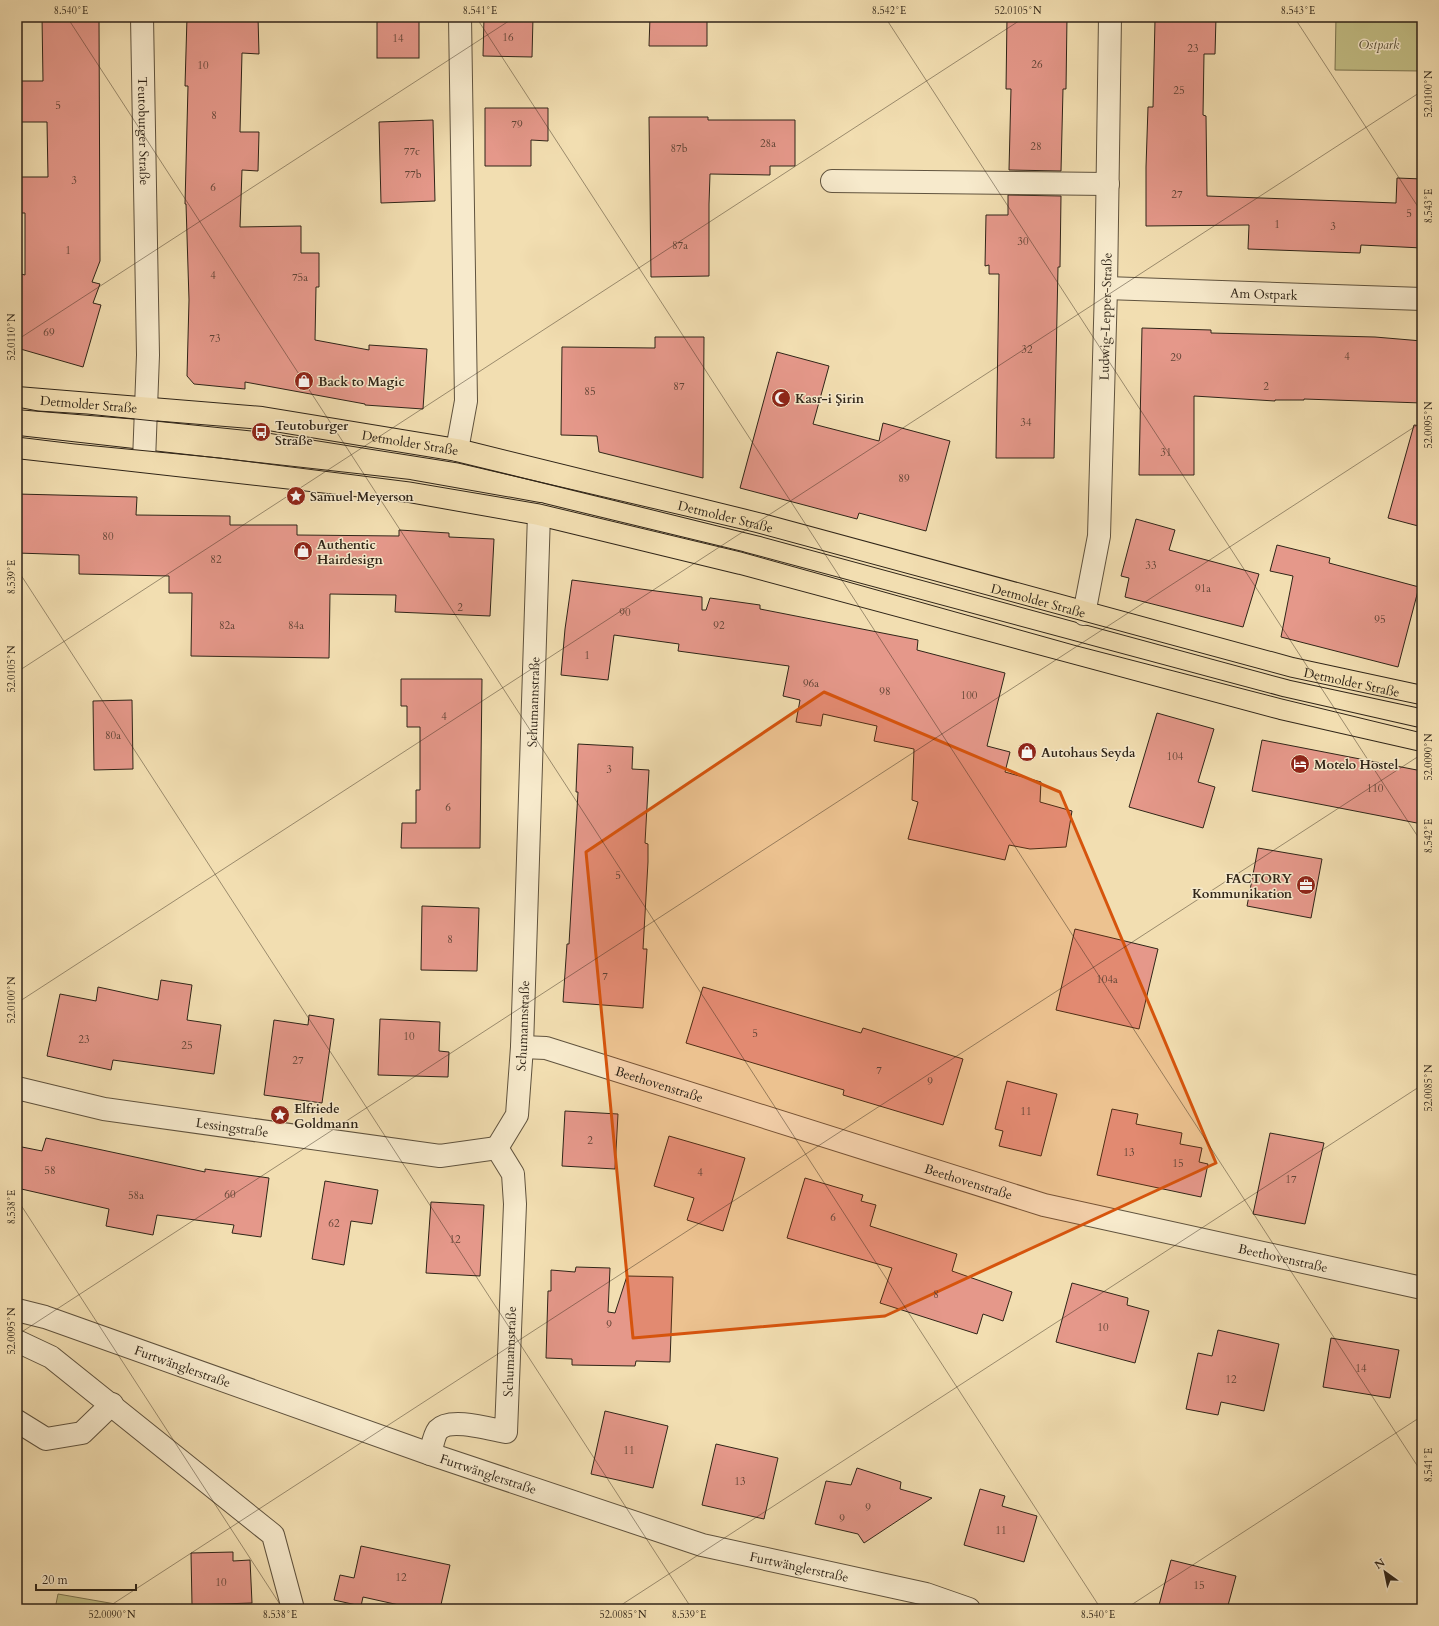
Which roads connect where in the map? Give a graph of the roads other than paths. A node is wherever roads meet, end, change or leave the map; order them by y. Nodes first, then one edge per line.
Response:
1 (142, 17) edge
2 (460, 17) edge
3 (1110, 17) edge
4 (832, 181) dead end
5 (1108, 184) junction
6 (1106, 288) junction
7 (1422, 299) edge
8 (17, 398) edge
9 (146, 410) junction
10 (17, 447) edge
11 (457, 450) junction
12 (144, 461) junction
13 (539, 514) junction
14 (1084, 614) junction
15 (1422, 697) edge
16 (1422, 740) edge
17 (522, 1047) junction
18 (17, 1088) edge
19 (497, 1148) junction
20 (1422, 1288) edge
21 (17, 1310) edge
22 (17, 1341) edge
23 (112, 1404) junction
24 (17, 1421) edge
25 (430, 1454) junction
26 (293, 1609) edge
27 (969, 1609) edge

1 - 9 street, Teutoburger Straße
2 - 11 street
3 - 5 street, Ludwig-Lepper-Straße
4 - 5 street
5 - 6 street, Ludwig-Lepper-Straße
6 - 7 street, Am Ostpark
6 - 14 street, Ludwig-Lepper-Straße
8 - 9 main road, Detmolder Straße
9 - 11 main road, Detmolder Straße
9 - 12 street, Teutoburger Straße
10 - 12 main road
11 - 14 main road, Detmolder Straße
12 - 13 main road
13 - 16 main road
13 - 17 street, Schumannstraße
14 - 15 main road, Detmolder Straße
17 - 19 street, Schumannstraße
17 - 20 street, Beethovenstraße
18 - 19 street, Lessingstraße
19 - 25 street, Schumannstraße
21 - 25 street, Furtwänglerstraße
22 - 23 street
23 - 24 street
23 - 26 street
25 - 27 street, Furtwänglerstraße

